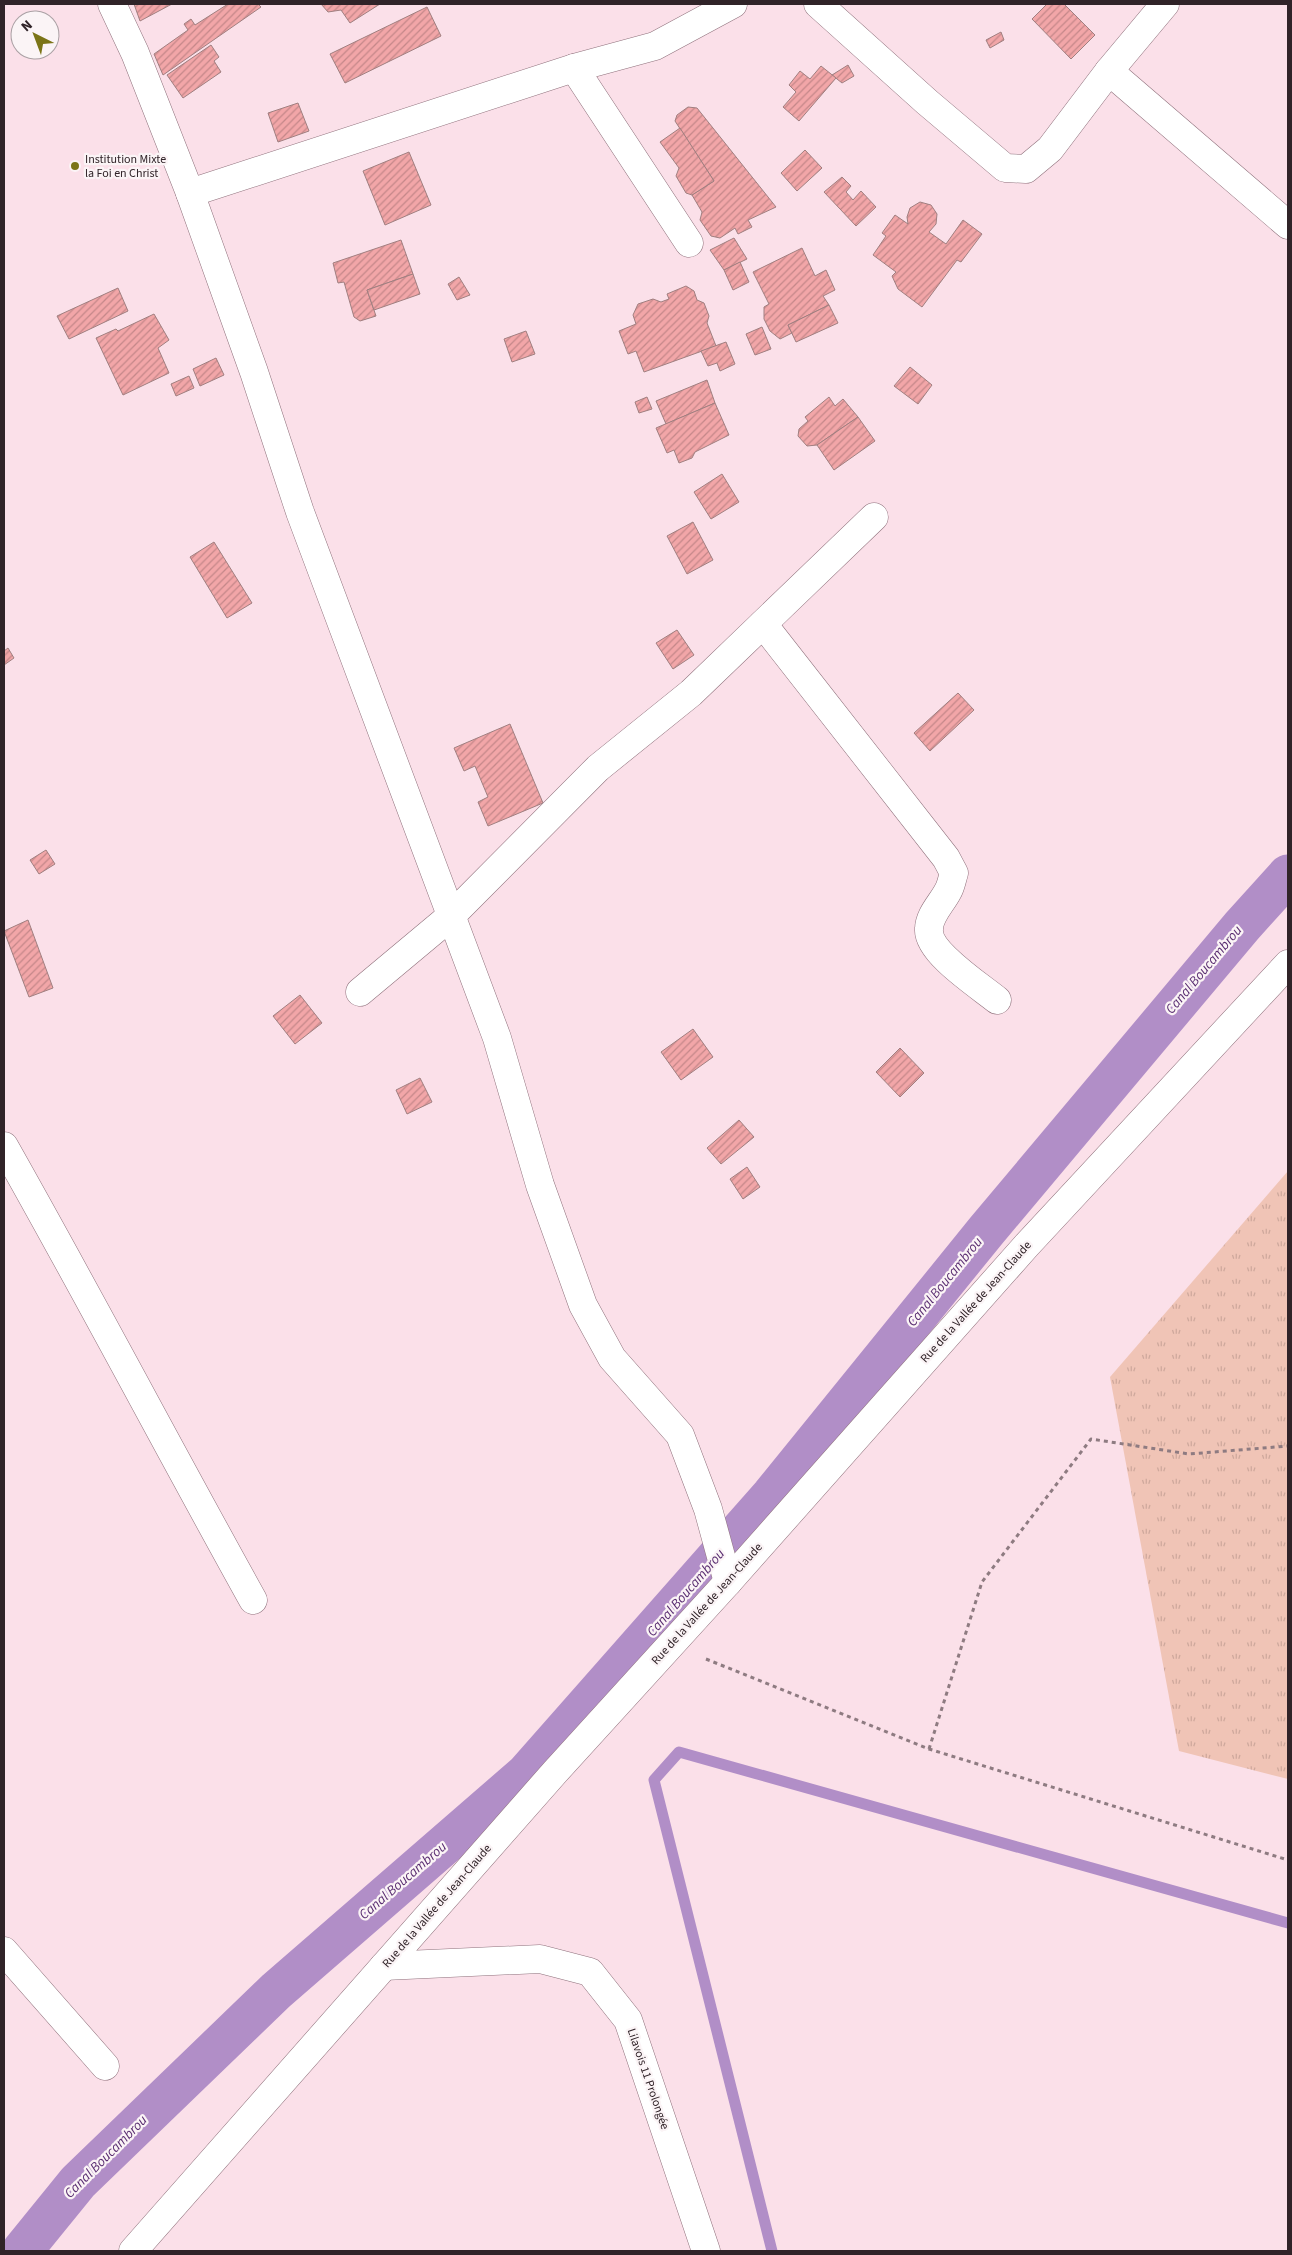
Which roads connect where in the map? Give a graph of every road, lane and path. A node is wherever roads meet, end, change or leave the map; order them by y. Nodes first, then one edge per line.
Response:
1 (112, 4) edge
2 (733, 4) edge
3 (818, 4) edge
4 (1165, 4) edge
5 (574, 68) junction
6 (1109, 71) junction
7 (190, 193) junction
8 (1288, 225) edge
9 (690, 243) dead end
10 (874, 517) dead end
11 (763, 624) junction
12 (450, 916) junction
13 (1288, 964) edge
14 (360, 992) dead end
15 (997, 1000) dead end
16 (4, 1146) edge
17 (1288, 1446) edge
18 (728, 1582) junction
19 (252, 1600) dead end
20 (671, 1645) junction
21 (929, 1748) junction
22 (1288, 1860) edge
23 (4, 1951) edge
24 (384, 1966) junction
25 (105, 2066) dead end
26 (133, 2251) edge
27 (706, 2251) edge

1 - 7 street
2 - 5 street
3 - 6 street
4 - 6 street
5 - 7 street
5 - 9 street
6 - 8 street
7 - 12 street
10 - 11 street
11 - 12 street
11 - 15 street
12 - 14 street
12 - 18 street
13 - 18 street, Rue de la Vallée de Jean-Claude
16 - 19 street
17 - 21 path
18 - 20 street, Rue de la Vallée de Jean-Claude
20 - 21 path
20 - 24 street, Rue de la Vallée de Jean-Claude
21 - 22 path
23 - 25 street
24 - 26 street, Rue de la Vallée de Jean-Claude
24 - 27 street, Lilavois 11 Prolongée

